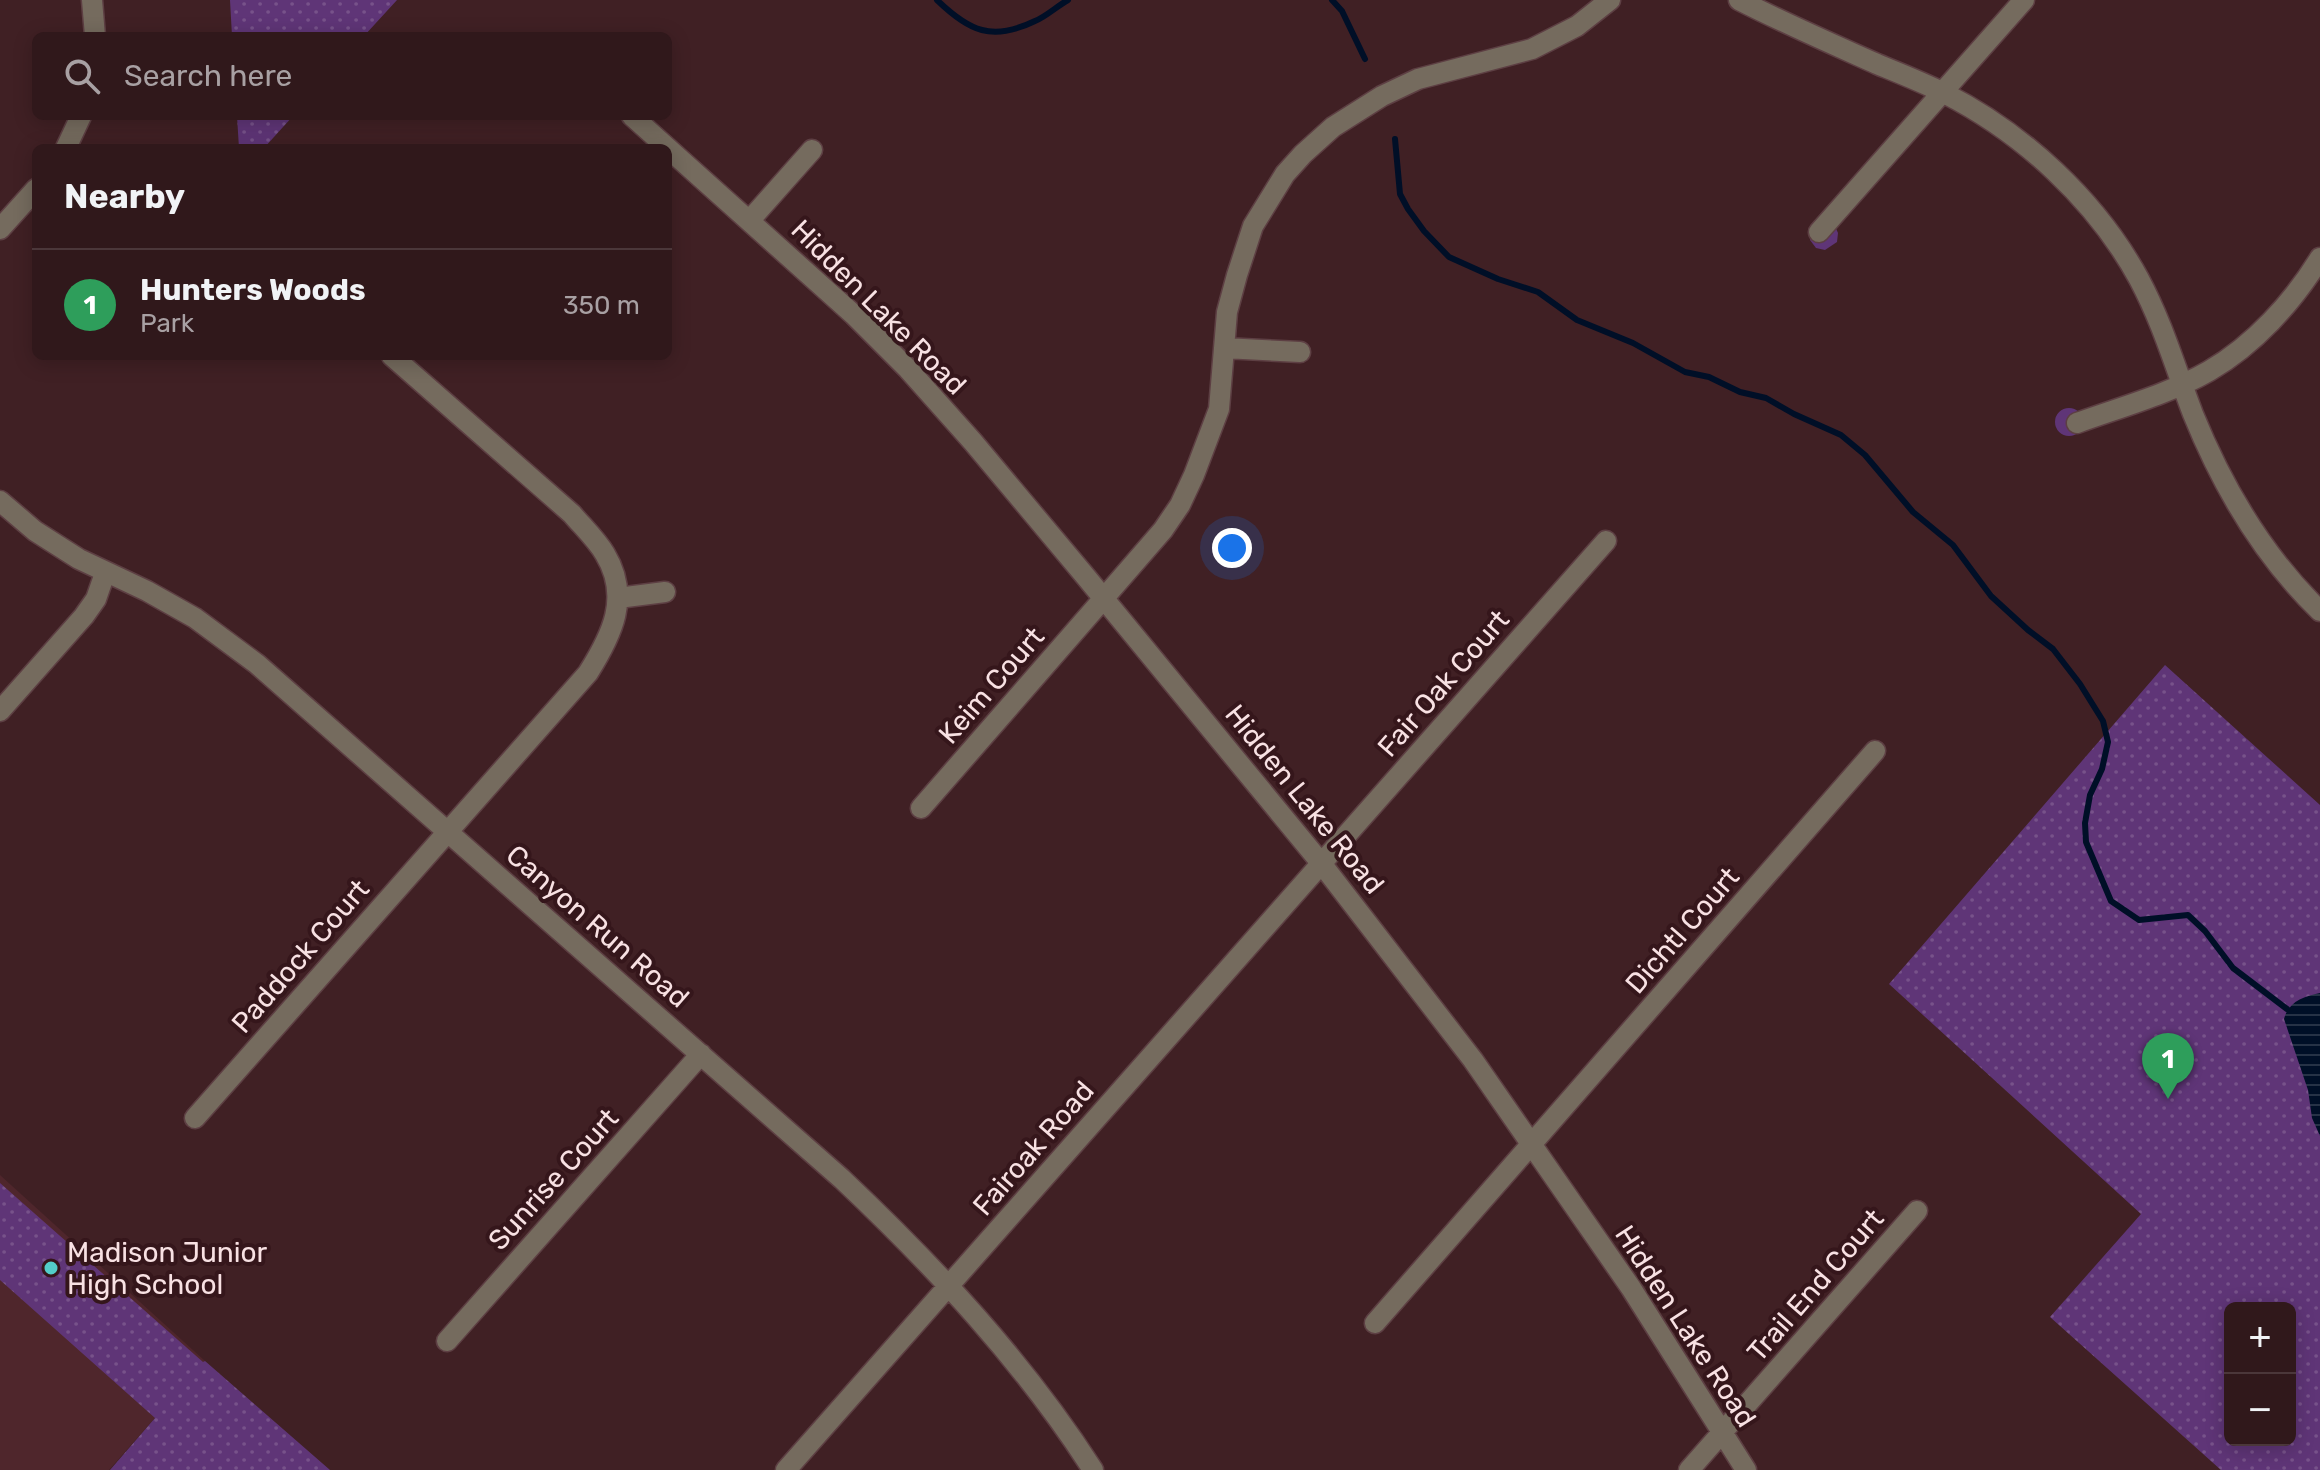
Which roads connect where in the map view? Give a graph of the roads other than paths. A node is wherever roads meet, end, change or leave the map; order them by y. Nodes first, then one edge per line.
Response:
1 (92, 0) edge
2 (1610, 0) edge
3 (1739, 0) edge
4 (2024, 0) edge
5 (95, 32) edge
6 (1943, 93) junction
7 (79, 120) edge
8 (637, 120) edge
9 (68, 144) edge
10 (664, 144) edge
11 (812, 150) dead end
12 (672, 151) edge
13 (32, 193) edge
14 (750, 220) junction
15 (0, 229) edge
16 (1819, 232) dead end
17 (2320, 258) edge
18 (1224, 348) junction
19 (1300, 352) dead end
20 (397, 360) edge
21 (2183, 383) junction
22 (2077, 423) dead end
23 (0, 501) edge
24 (1606, 541) dead end
25 (105, 573) junction
26 (665, 592) dead end
27 (618, 598) junction
28 (1104, 598) junction
29 (2320, 611) edge
30 (0, 711) edge
31 (1875, 751) dead end
32 (921, 808) dead end
33 (447, 831) junction
34 (1321, 863) junction
35 (701, 1054) junction
36 (195, 1118) dead end
37 (1531, 1145) junction
38 (1917, 1211) dead end
39 (949, 1285) junction
40 (1375, 1323) dead end
41 (447, 1341) dead end
42 (1723, 1432) junction
43 (786, 1470) edge
44 (1093, 1470) edge
45 (1689, 1470) edge
46 (1746, 1470) edge

1 - 5 street
2 - 18 street, Keim Court
3 - 6 street
4 - 6 street
6 - 16 street
6 - 21 street
7 - 9 street
8 - 10 street, Hidden Lake Road
11 - 14 street, Hidden Lake Road
12 - 14 street, Hidden Lake Road
13 - 15 street
14 - 28 street, Hidden Lake Road
17 - 21 street
18 - 19 street
18 - 28 street, Keim Court
20 - 27 street
21 - 22 street
21 - 29 street
23 - 25 street, Canyon Run Road
24 - 34 street, Fair Oak Court
25 - 30 street
25 - 33 street, Canyon Run Road
26 - 27 street
27 - 33 street, Paddock Court
28 - 32 street, Keim Court
28 - 34 street, Hidden Lake Road
31 - 37 street, Dichtl Court
33 - 35 street, Canyon Run Road
33 - 36 street, Paddock Court
34 - 37 street, Hidden Lake Road
34 - 39 street, Fairoak Road
35 - 39 street, Canyon Run Road
35 - 41 street, Sunrise Court
37 - 40 street, Dichtl Court
37 - 42 street, Hidden Lake Road
38 - 42 street, Trail End Court
39 - 43 street, Fairoak Road
39 - 44 street, Canyon Run Road
42 - 45 street, Trail End Court
42 - 46 street, Hidden Lake Road

